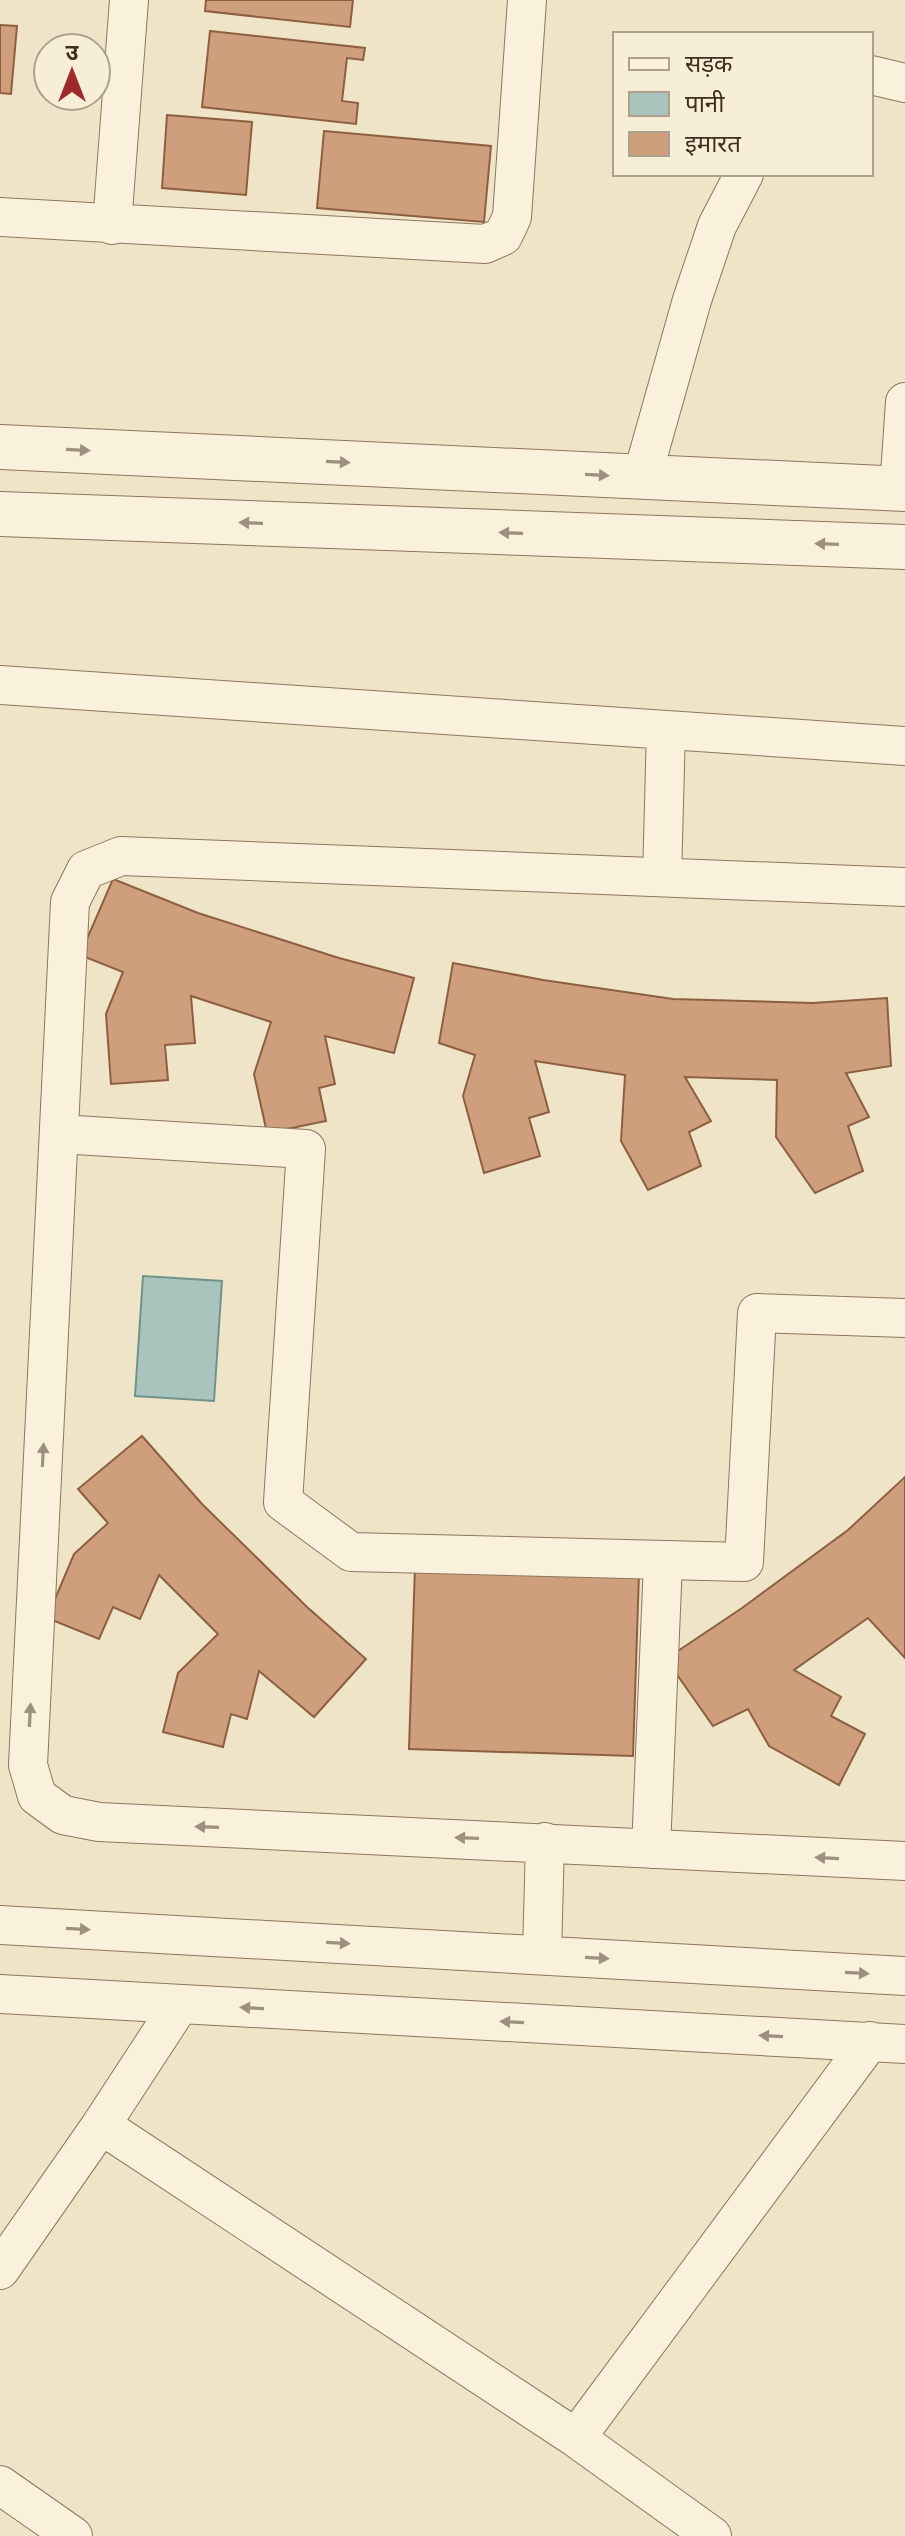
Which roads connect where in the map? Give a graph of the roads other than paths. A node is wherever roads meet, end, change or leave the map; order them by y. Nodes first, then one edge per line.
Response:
1 (129, 0) edge
2 (527, 0) edge
3 (873, 75) edge
4 (905, 83) edge
5 (743, 176) edge
6 (0, 217) edge
7 (112, 225) junction
8 (905, 402) edge
9 (0, 447) edge
10 (642, 477) junction
11 (902, 489) edge
12 (0, 514) edge
13 (905, 547) edge
14 (0, 685) edge
15 (666, 730) junction
16 (905, 746) edge
17 (662, 877) junction
18 (905, 887) edge
19 (59, 1134) junction
20 (905, 1318) edge
21 (663, 1562) junction
22 (545, 1842) junction
23 (651, 1849) junction
24 (905, 1861) edge
25 (0, 1925) edge
26 (542, 1954) junction
27 (905, 1976) edge
28 (0, 1994) edge
29 (180, 2004) junction
30 (888, 2043) edge
31 (101, 2125) junction
32 (0, 2270) edge
33 (576, 2438) junction
34 (0, 2485) edge
35 (73, 2536) edge
36 (712, 2536) edge

1 - 7 street
2 - 7 street
3 - 4 street
5 - 10 street
6 - 7 street
8 - 11 street
9 -> 10 street
10 - 11 street
13 -> 12 street
14 - 15 street
15 - 16 street
15 - 17 street
17 - 18 street
17 - 19 street
19 - 21 street
22 -> 19 street
20 - 21 street
21 - 23 street
22 - 23 street
22 - 26 street
24 -> 23 street
25 -> 26 street
26 -> 27 street
28 - 29 street
30 -> 29 street
29 - 31 street
30 - 33 street
31 - 32 street
31 - 33 street
33 - 36 street
34 - 35 street

